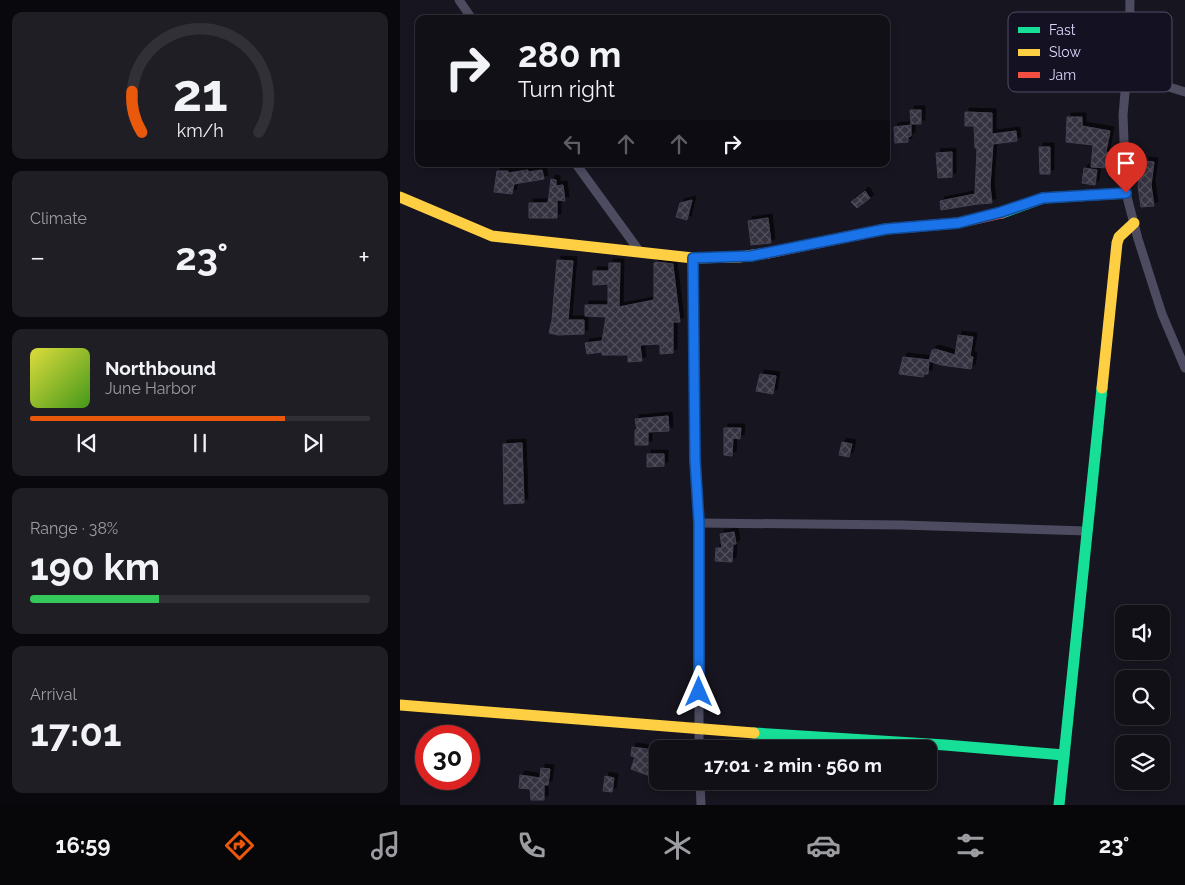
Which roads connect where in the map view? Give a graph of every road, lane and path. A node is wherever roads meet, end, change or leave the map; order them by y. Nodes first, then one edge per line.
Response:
1 (459, 0) edge
2 (469, 15) edge
3 (1172, 88) edge
4 (1125, 92) edge
5 (1185, 92) edge
6 (578, 167) edge
7 (1126, 193) junction
8 (400, 196) edge
9 (1134, 223) junction
10 (640, 252) junction
11 (693, 258) junction
12 (1185, 368) edge
13 (699, 523) junction
14 (1086, 531) junction
15 (400, 705) edge
16 (699, 729) junction
17 (699, 740) edge
18 (1064, 755) junction
19 (700, 790) edge
20 (701, 805) edge
21 (1059, 805) edge

1 - 2 street
3 - 5 street
4 - 7 street
6 - 10 street
7 - 9 street
7 - 11 street
8 - 10 street
9 - 12 street
9 - 14 street
10 - 11 street
11 - 13 street
13 - 14 street
13 - 16 street
14 - 18 street
15 - 16 street
16 - 17 street
16 - 18 street
18 - 21 street
19 - 20 street

